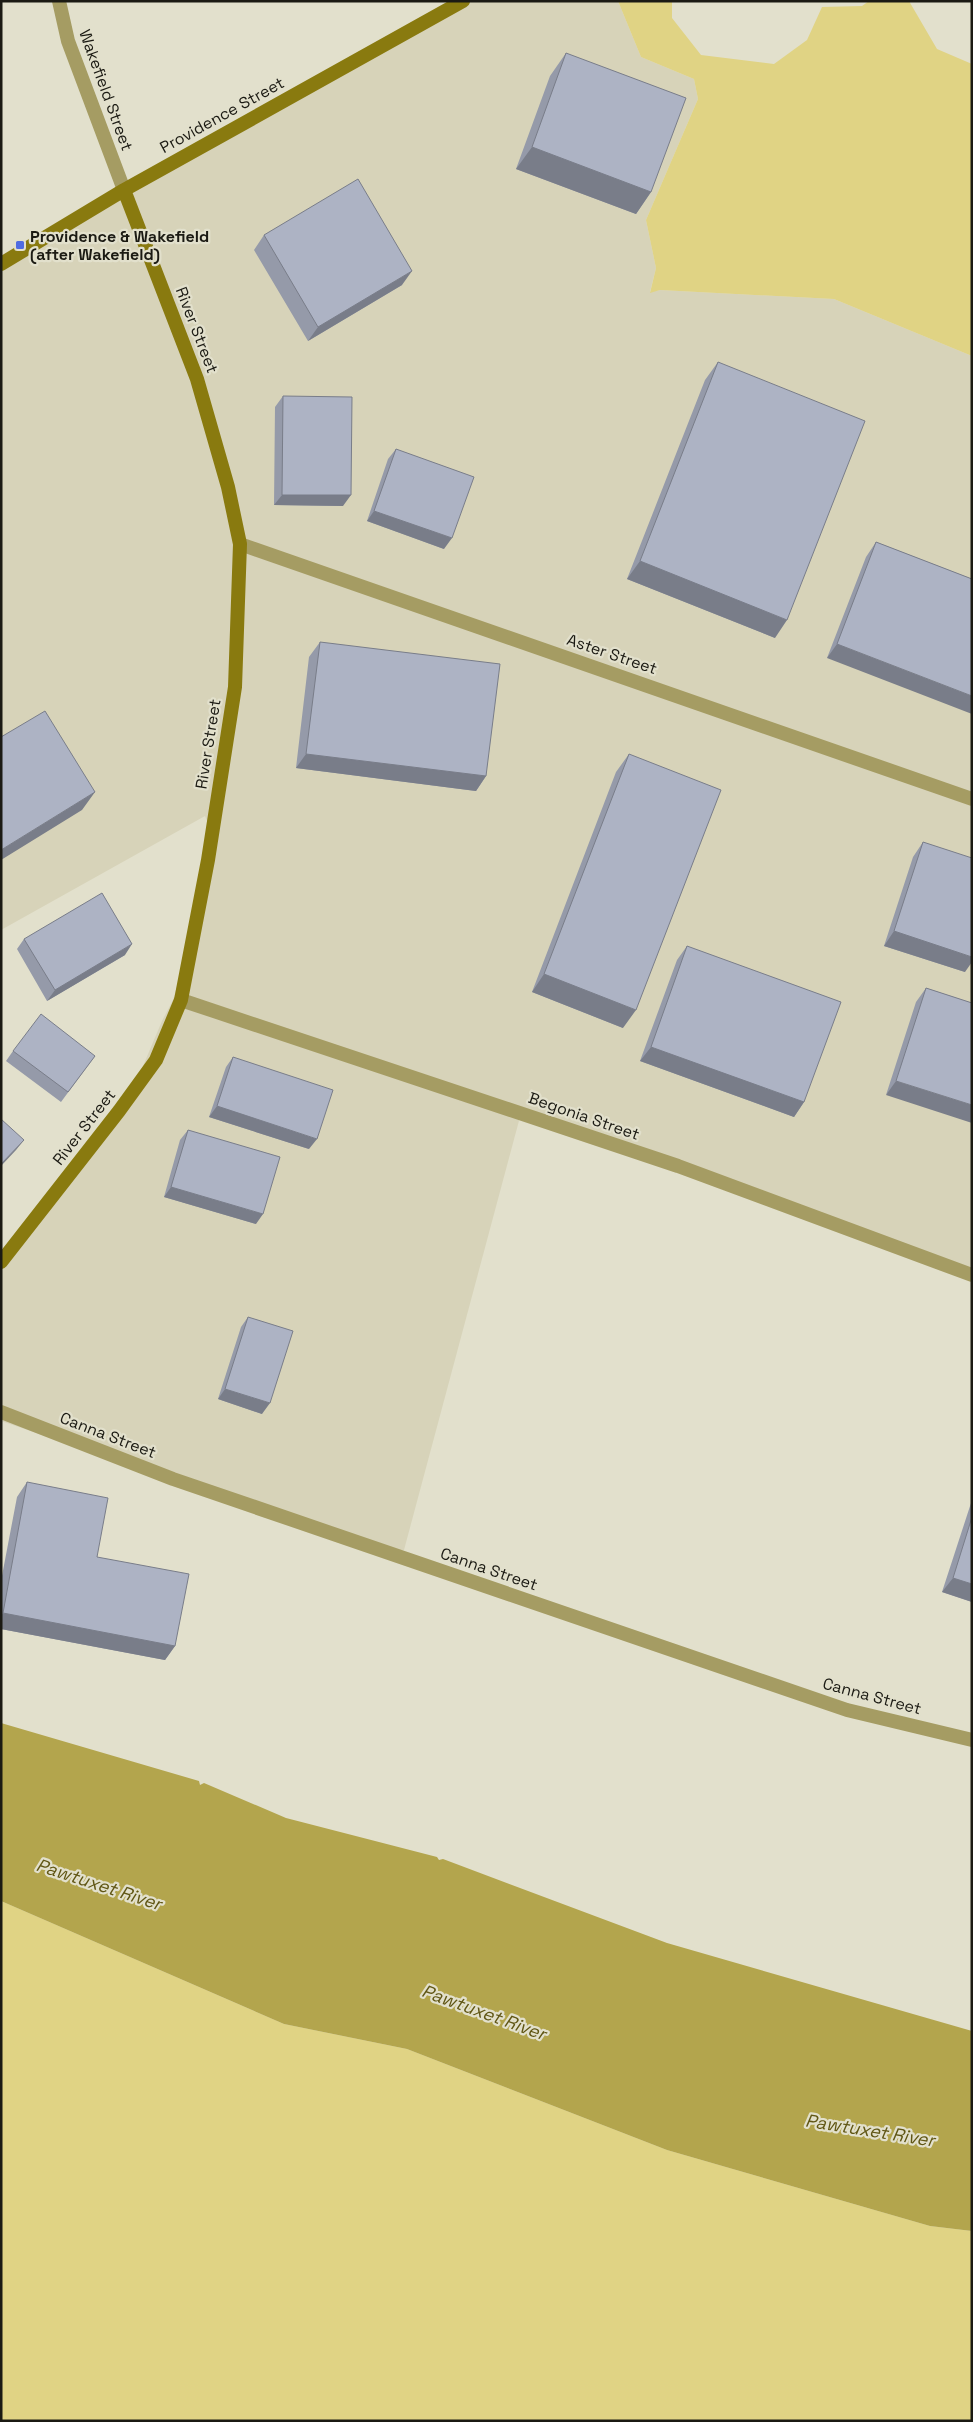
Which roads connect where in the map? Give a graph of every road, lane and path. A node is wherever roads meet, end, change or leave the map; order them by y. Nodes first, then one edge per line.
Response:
1 (59, 1) edge
2 (463, 1) edge
3 (124, 190) junction
4 (1, 264) edge
5 (240, 544) junction
6 (972, 799) edge
7 (181, 1000) junction
8 (1, 1262) edge
9 (972, 1275) edge
10 (1, 1412) edge
11 (972, 1740) edge

1 - 3 street, Wakefield Street
2 - 3 main road, Providence Street
3 - 4 main road, Providence Street
3 - 5 main road, River Street
5 - 6 street, Aster Street
5 - 7 main road, River Street
7 - 8 main road, River Street
7 - 9 street, Begonia Street
10 - 11 street, Canna Street

